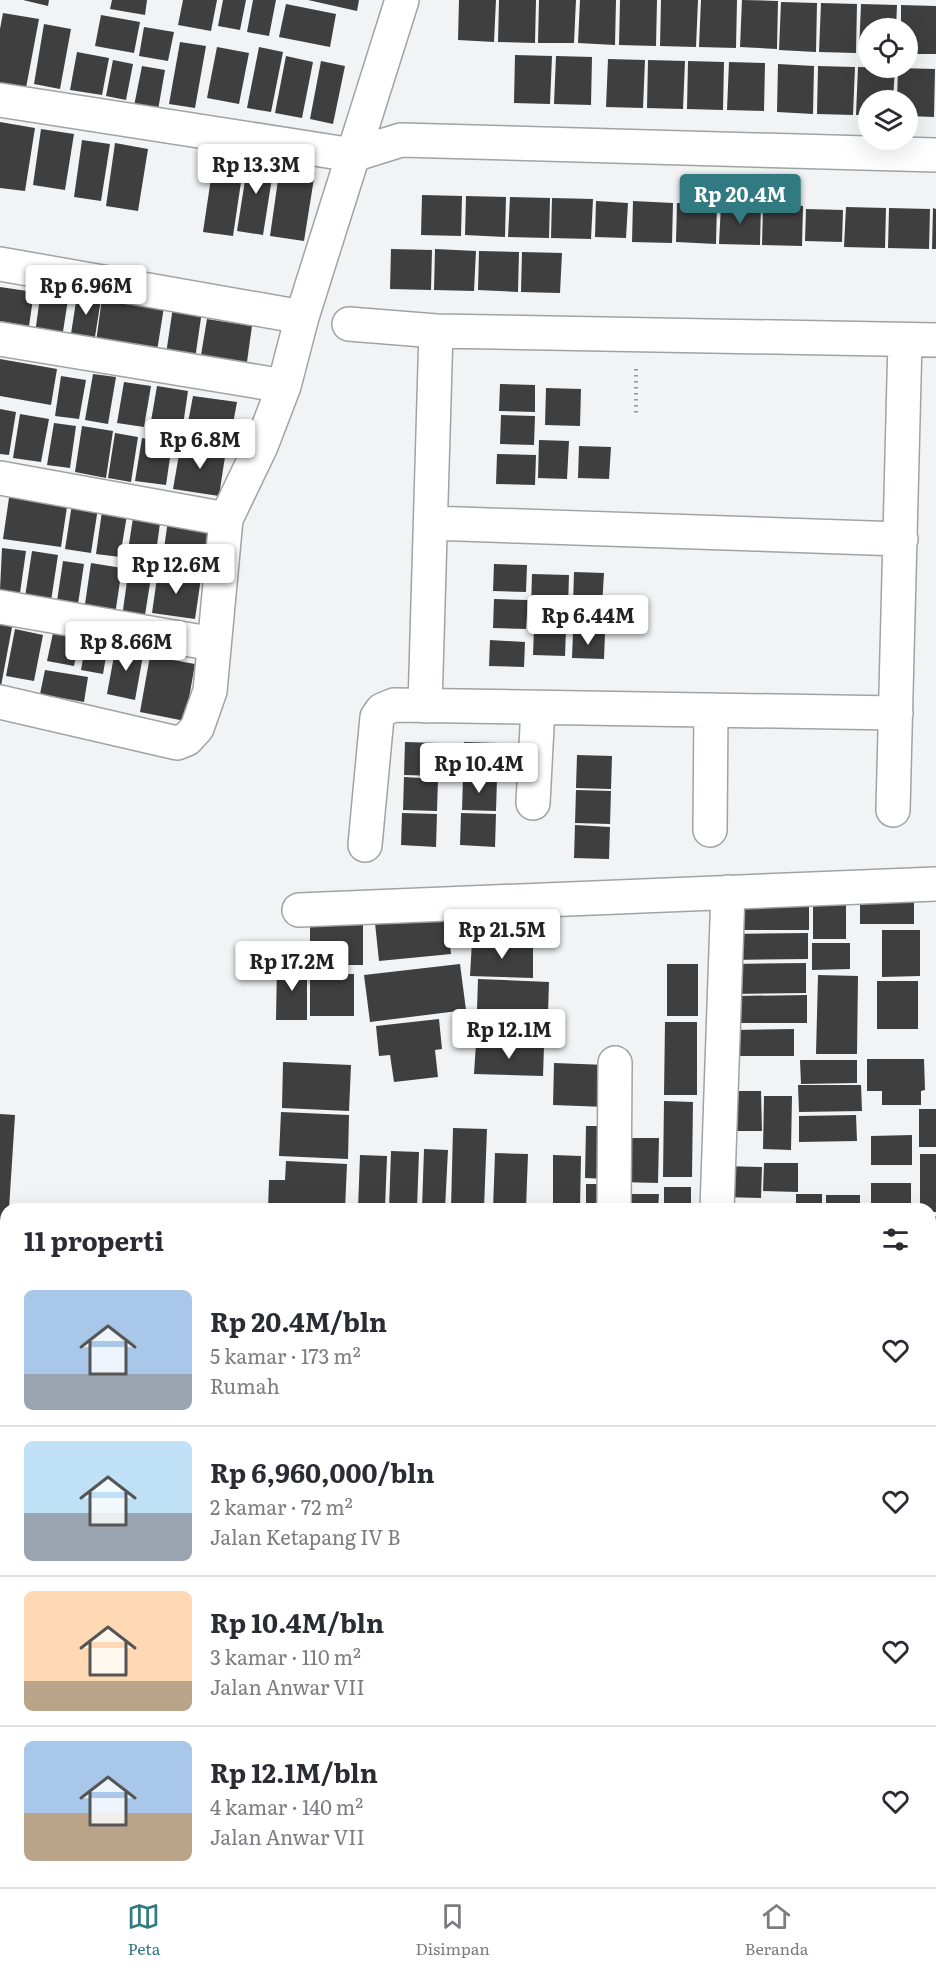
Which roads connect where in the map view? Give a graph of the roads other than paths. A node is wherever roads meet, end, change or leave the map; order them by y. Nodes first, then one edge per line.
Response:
1 (402, 0) edge
2 (0, 100) edge
3 (353, 155) junction
4 (936, 155) edge
5 (0, 264) edge
6 (302, 317) junction
7 (349, 324) dead end
8 (436, 331) junction
9 (0, 339) edge
10 (921, 340) edge
11 (284, 386) junction
12 (0, 478) edge
13 (226, 519) junction
14 (431, 523) junction
15 (901, 539) junction
16 (0, 607) edge
17 (214, 644) junction
18 (0, 702) edge
19 (425, 706) junction
20 (538, 708) junction
21 (711, 710) junction
22 (896, 713) junction
23 (534, 803) dead end
24 (893, 810) dead end
25 (710, 830) dead end
26 (365, 845) dead end
27 (936, 884) edge
28 (728, 892) junction
29 (299, 910) dead end
30 (615, 1063) dead end
31 (614, 1203) edge
32 (717, 1203) edge

1 - 3 street
2 - 3 street
3 - 4 street
3 - 6 street
5 - 6 street
6 - 11 street
7 - 8 street
8 - 10 street
8 - 14 street
9 - 11 street
10 - 15 street
11 - 13 street
12 - 13 street
13 - 17 street
14 - 15 street
14 - 19 street
15 - 22 street
16 - 17 street
17 - 18 street
19 - 20 street
19 - 26 street
20 - 21 street
20 - 23 street
21 - 22 street
21 - 25 street
22 - 24 street
27 - 28 street
28 - 29 street
28 - 32 street
30 - 31 street

